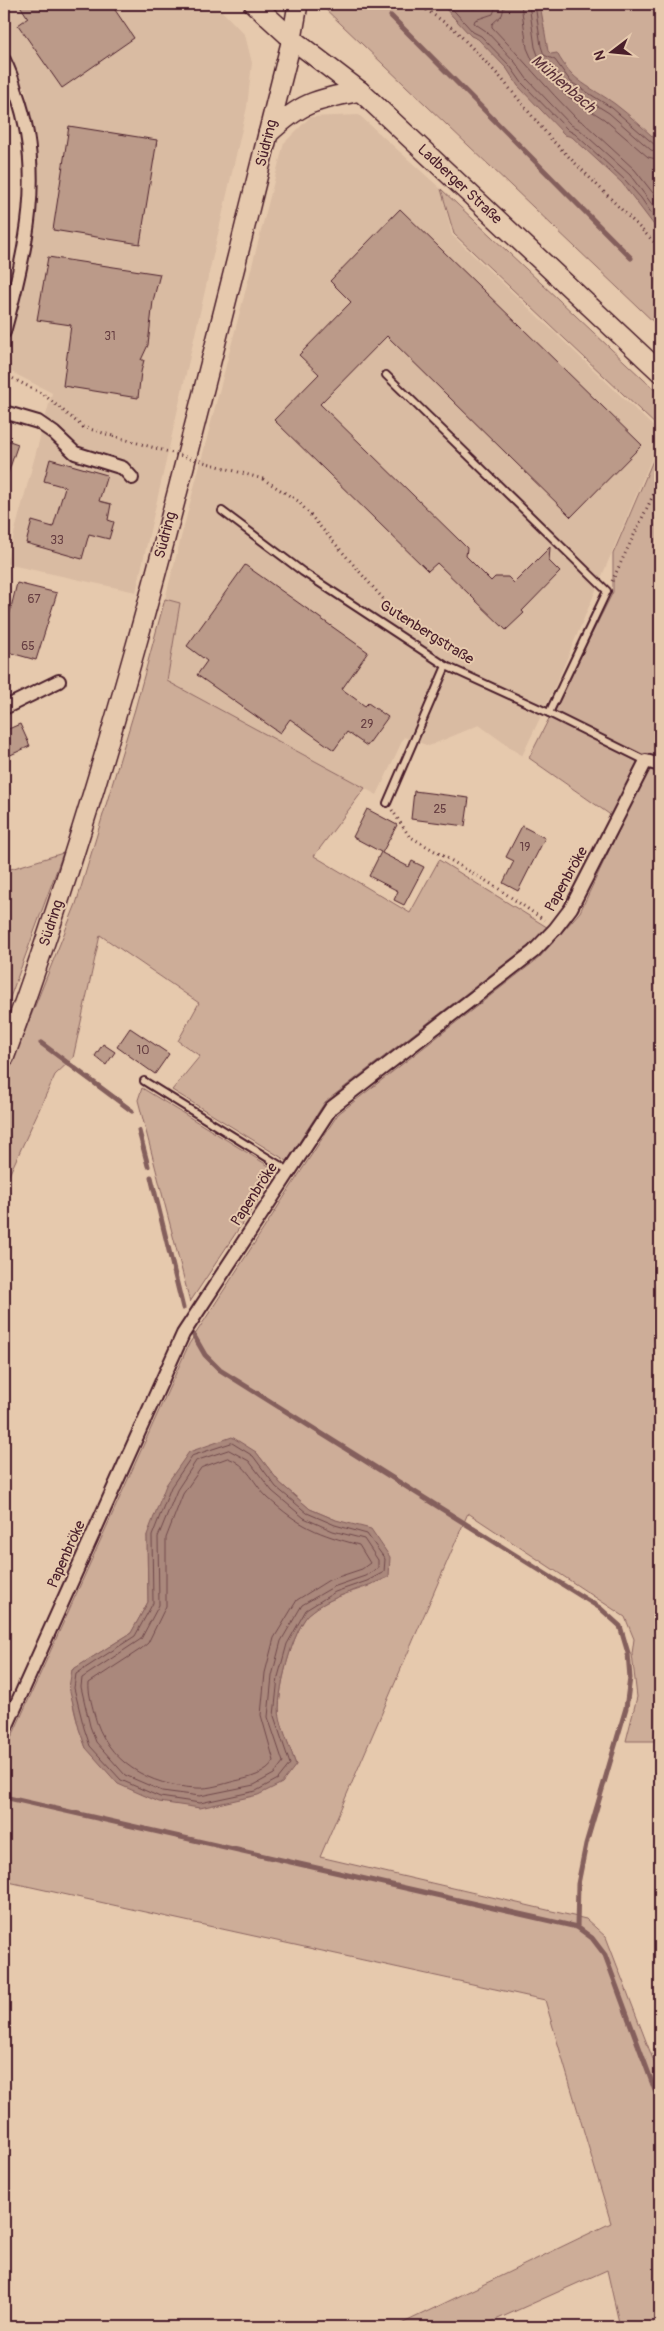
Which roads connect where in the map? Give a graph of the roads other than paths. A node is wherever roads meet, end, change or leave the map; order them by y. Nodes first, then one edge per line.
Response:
1 (254, 4) edge
2 (298, 4) edge
3 (292, 40) junction
4 (4, 60) edge
5 (360, 91) junction
6 (268, 134) junction
7 (4, 332) edge
8 (660, 372) edge
9 (386, 375) dead end
10 (4, 412) edge
11 (132, 478) dead end
12 (222, 511) dead end
13 (446, 666) junction
14 (59, 681) dead end
15 (4, 708) edge
16 (550, 713) junction
17 (646, 761) junction
18 (660, 765) edge
19 (387, 803) road end
20 (4, 1058) edge
21 (144, 1081) dead end
22 (289, 1171) junction
23 (4, 1732) edge

1 - 3 main road, Ladberger Straße
2 - 3 main road, Südring
3 - 5 main road, Ladberger Straße
3 - 6 main road, Südring
4 - 7 street
5 - 6 main road
5 - 8 main road, Ladberger Straße
6 - 20 main road, Südring
9 - 16 lane
10 - 11 street
12 - 13 lane, Gutenbergstraße
13 - 16 lane, Gutenbergstraße
13 - 19 lane
14 - 15 street
16 - 17 lane, Gutenbergstraße
17 - 18 street, Gutenbergstraße
17 - 22 street, Papenbröke
21 - 22 lane
22 - 23 street, Papenbröke

